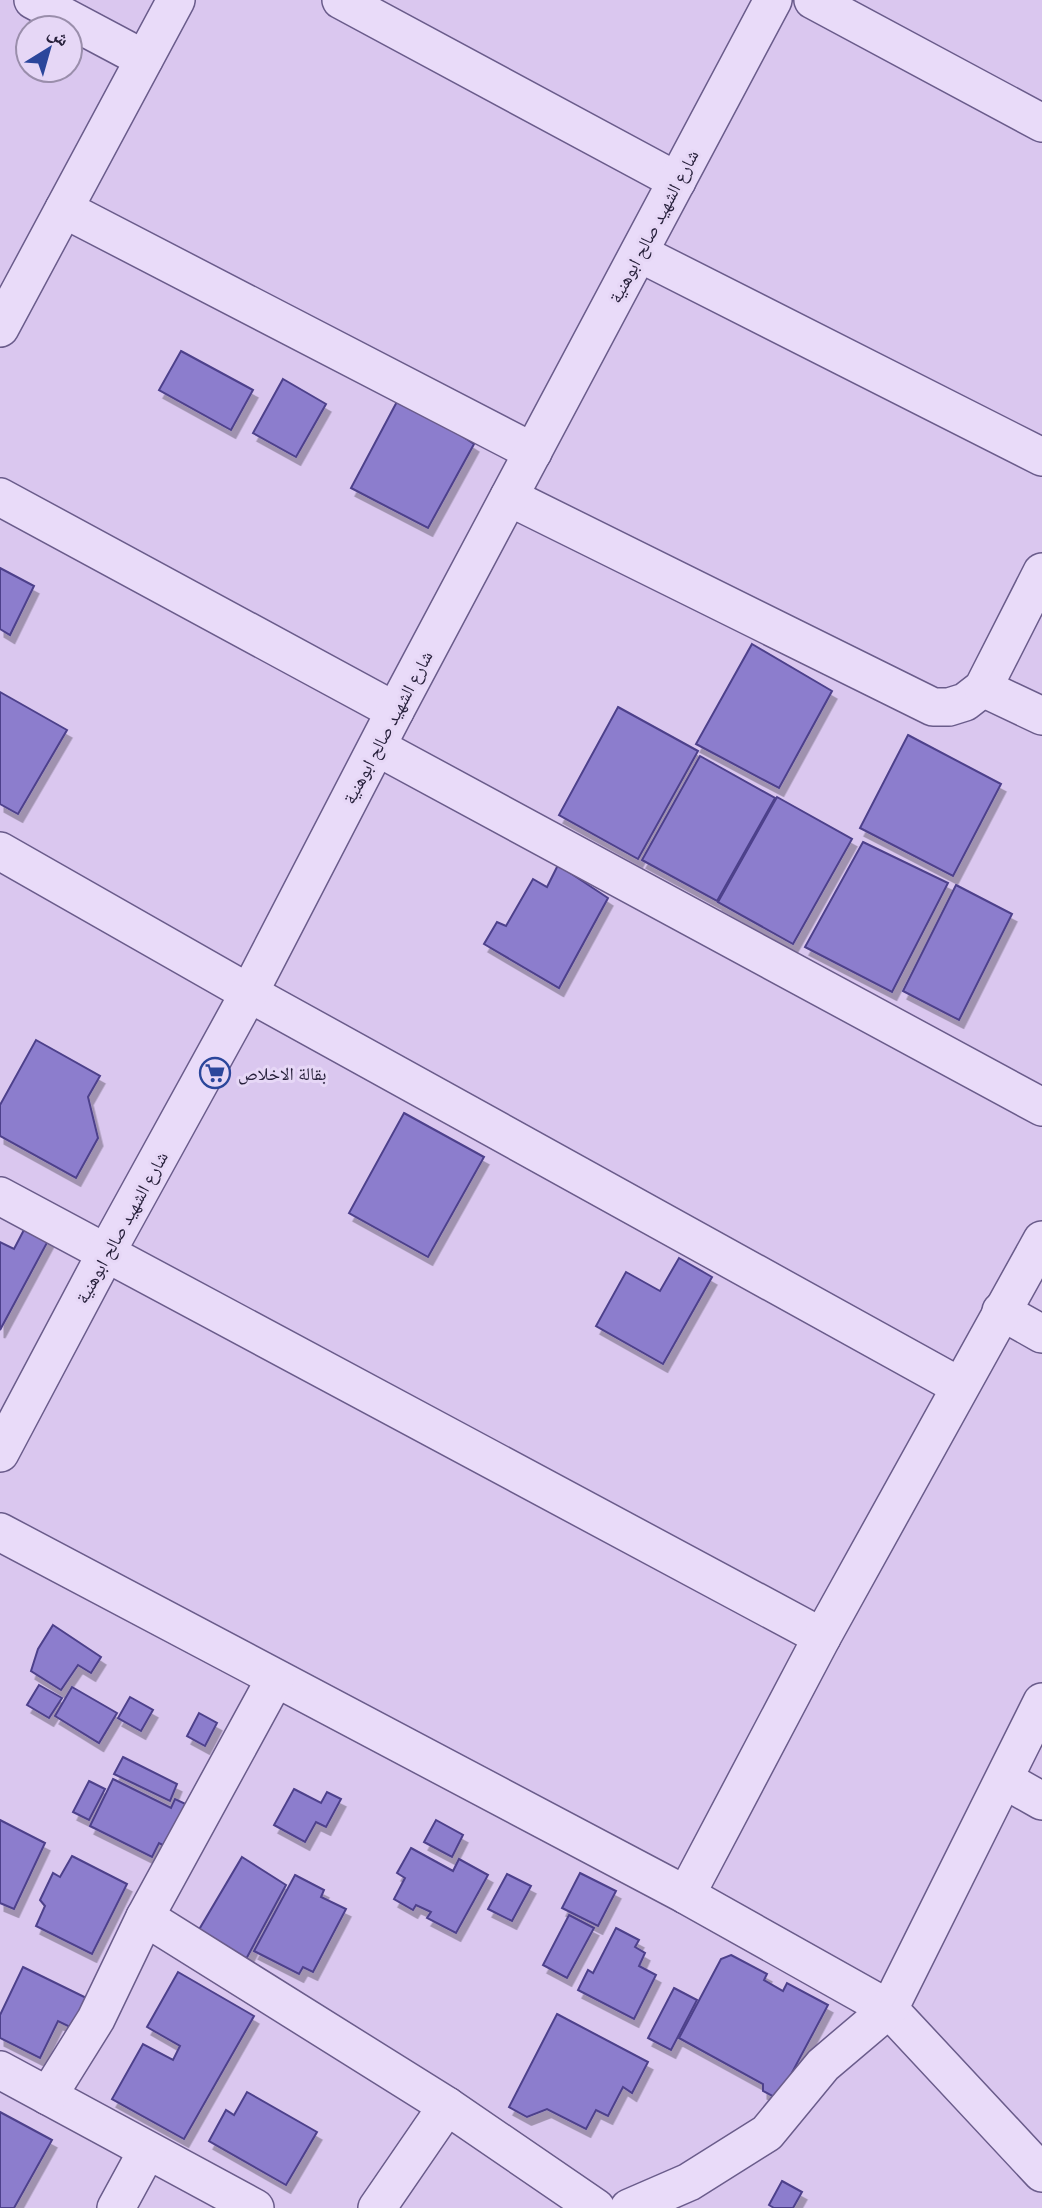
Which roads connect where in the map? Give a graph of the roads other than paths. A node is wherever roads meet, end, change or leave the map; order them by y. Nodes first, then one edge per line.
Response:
1 (33, 0) edge
2 (176, 0) edge
3 (341, 0) edge
4 (772, 0) edge
5 (813, 0) edge
6 (144, 59) junction
7 (1042, 123) edge
8 (677, 181) junction
9 (64, 209) junction
10 (639, 253) junction
11 (1, 326) edge
12 (533, 452) junction
13 (1042, 457) edge
14 (0, 497) edge
15 (509, 497) junction
16 (1042, 572) edge
17 (983, 688) junction
18 (395, 711) junction
19 (1042, 716) edge
20 (377, 747) junction
21 (0, 851) edge
22 (249, 993) junction
23 (1042, 1107) edge
24 (0, 1196) edge
25 (1042, 1240) edge
26 (106, 1253) junction
27 (1001, 1311) junction
28 (1042, 1334) edge
29 (960, 1386) junction
30 (0, 1453) edge
31 (0, 1532) edge
32 (822, 1637) junction
33 (275, 1679) junction
34 (1042, 1702) edge
35 (1005, 1780) junction
36 (1042, 1801) edge
37 (686, 1895) junction
38 (145, 1917) junction
39 (889, 2009) junction
40 (0, 2070) edge
41 (48, 2096) junction
42 (447, 2106) junction
43 (147, 2151) junction
44 (1042, 2173) edge
45 (116, 2208) edge
46 (255, 2208) edge
47 (377, 2208) edge
48 (596, 2208) edge
49 (629, 2208) edge

1 - 6 street
2 - 6 street
3 - 8 street
4 - 8 street, شارع الشهيد صالح ابوهنية
5 - 7 street
6 - 9 street
8 - 10 street, شارع الشهيد صالح ابوهنية
9 - 11 street
9 - 12 street
10 - 12 street, شارع الشهيد صالح ابوهنية
10 - 13 street
12 - 15 street, شارع الشهيد صالح ابوهنية
14 - 18 street
15 - 17 street
15 - 18 street, شارع الشهيد صالح ابوهنية
16 - 17 street
17 - 19 street
18 - 20 street, شارع الشهيد صالح ابوهنية
20 - 22 street, شارع الشهيد صالح ابوهنية
20 - 23 street
21 - 22 street
22 - 26 street, شارع الشهيد صالح ابوهنية
22 - 29 street
24 - 26 street
25 - 27 street
26 - 30 street, شارع الشهيد صالح ابوهنية
26 - 32 street
27 - 28 street
27 - 29 street
29 - 32 street
31 - 33 street
32 - 37 street
33 - 37 street
33 - 38 street
34 - 35 street
35 - 36 street
35 - 39 street
37 - 39 street
38 - 41 street
38 - 42 street
39 - 44 street
39 - 49 street
40 - 41 street
41 - 43 street
42 - 47 street
42 - 48 street
43 - 45 street
43 - 46 street

